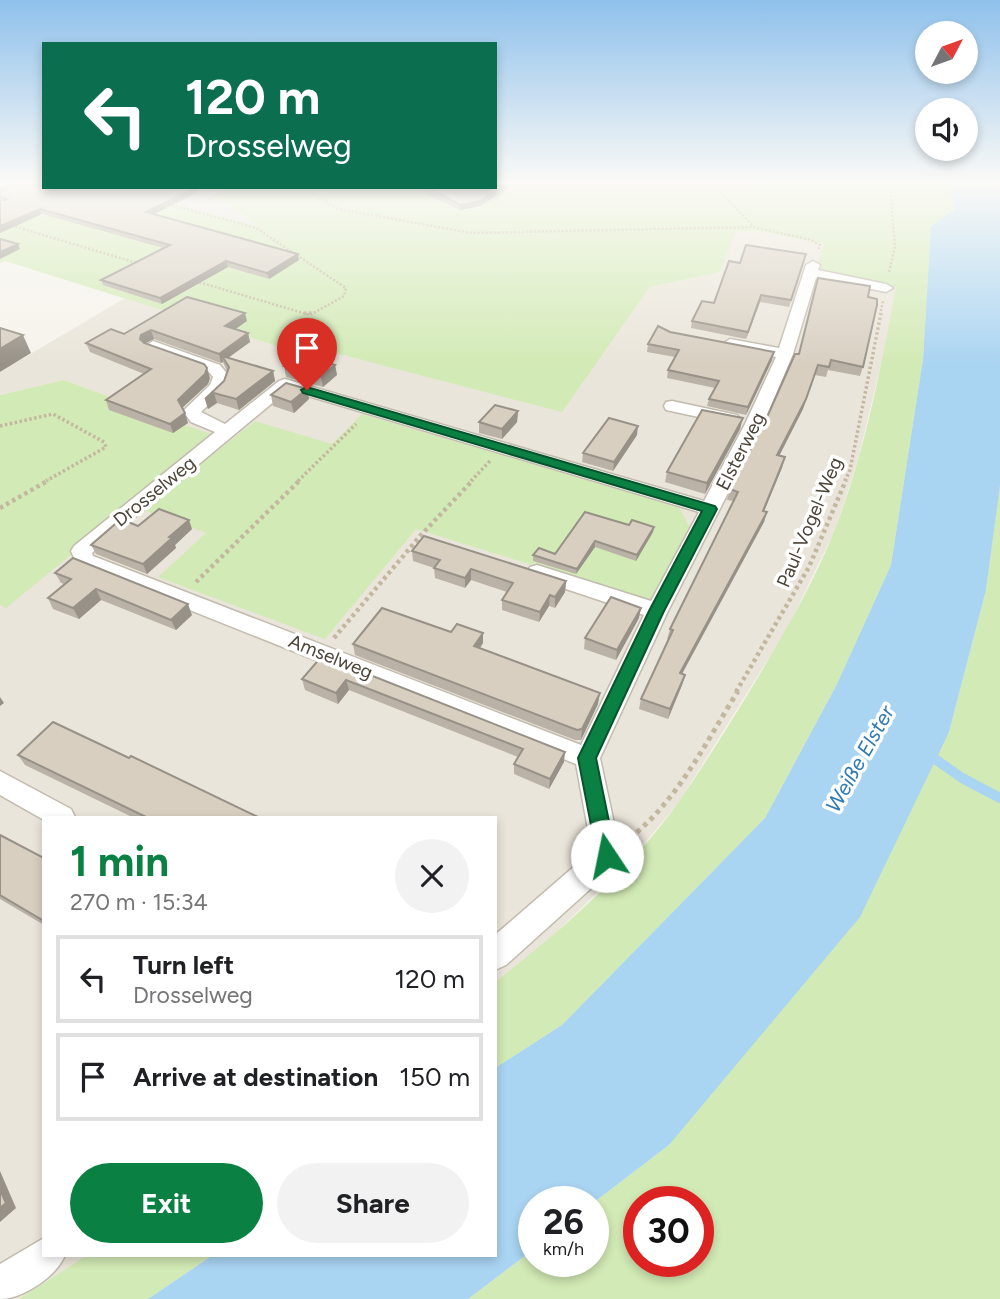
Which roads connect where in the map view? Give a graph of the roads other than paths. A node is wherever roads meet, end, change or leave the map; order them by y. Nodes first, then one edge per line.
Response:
1 (886, 288) road end
2 (720, 342) edge
3 (153, 346) edge
4 (785, 354) junction
5 (672, 406) dead end
6 (754, 424) junction
7 (227, 431) junction
8 (710, 509) junction
9 (81, 551) joint
10 (513, 565) edge
11 (657, 611) junction
12 (587, 758) junction
13 (0, 782) edge
14 (60, 816) edge
15 (497, 953) edge
16 (44, 1257) edge
17 (0, 1286) edge

1 - 4 street, Elsterweg
2 - 4 street
3 - 7 street
4 - 6 street, Elsterweg
5 - 6 street
6 - 8 street, Elsterweg
7 - 8 street, Drosselweg
7 - 9 street, Drosselweg
8 - 11 street, Elsterweg
9 - 12 street, Amselweg
10 - 11 street
11 - 12 street, Elsterweg
12 - 15 street
13 - 14 street
16 - 17 street

